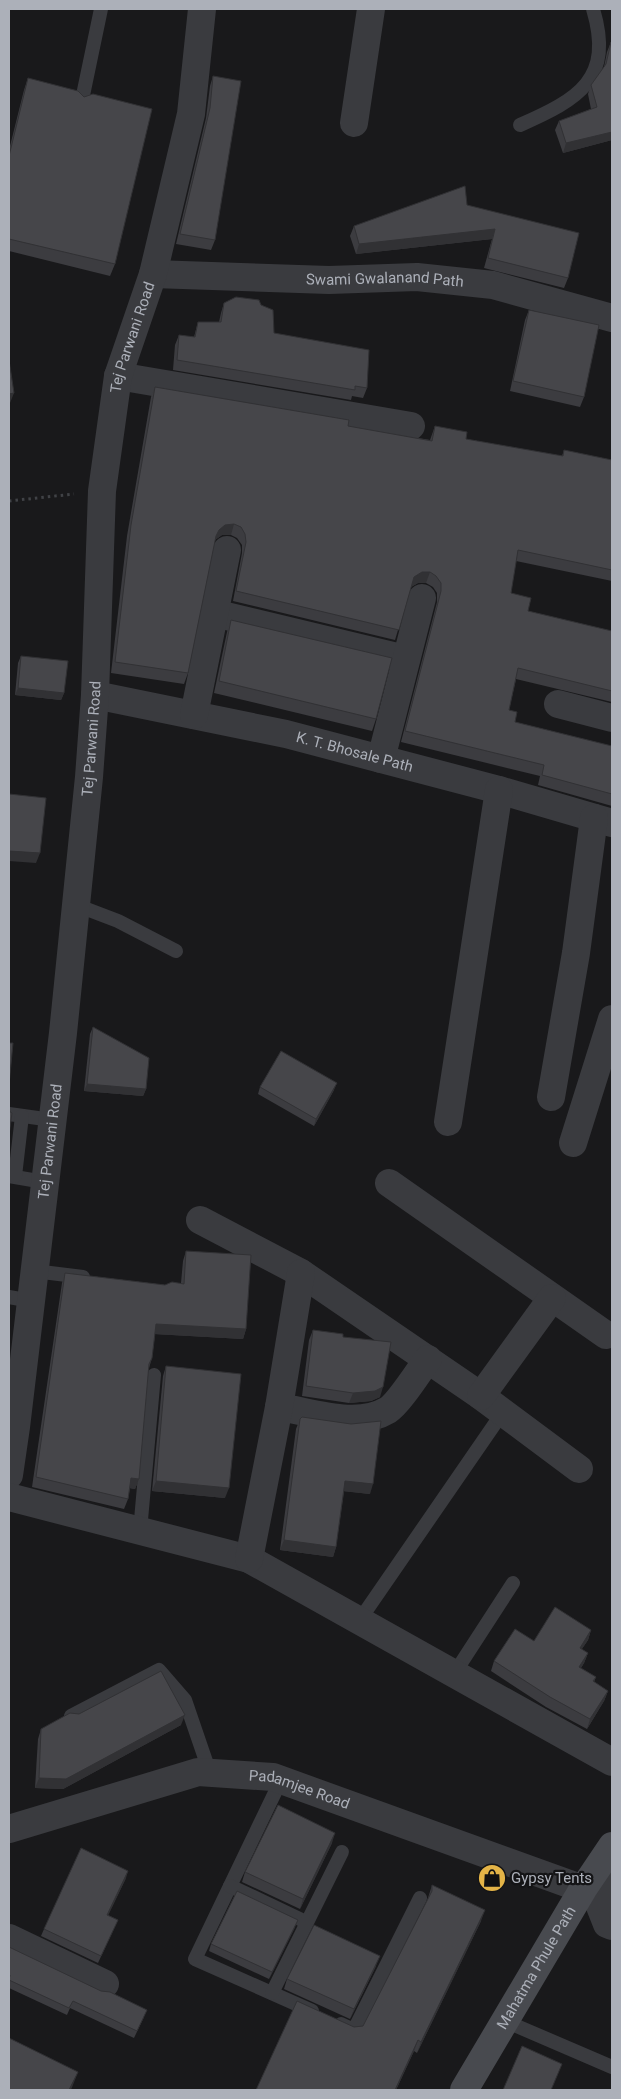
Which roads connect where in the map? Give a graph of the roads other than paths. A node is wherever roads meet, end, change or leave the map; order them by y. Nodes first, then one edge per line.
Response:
1 (102, 9) edge
2 (202, 9) edge
3 (370, 9) edge
4 (593, 9) edge
5 (82, 100) edge
6 (354, 123) dead end
7 (520, 125) dead end
8 (153, 274) junction
9 (612, 318) edge
10 (118, 376) junction
11 (411, 426) dead end
12 (227, 550) dead end
13 (422, 598) dead end
14 (214, 613) junction
15 (406, 659) junction
16 (96, 694) junction
17 (558, 704) dead end
18 (194, 715) junction
19 (612, 718) edge
20 (381, 759) junction
21 (499, 790) junction
22 (603, 820) edge
23 (76, 905) junction
24 (176, 951) dead end
25 (612, 1019) edge
26 (551, 1097) dead end
27 (15, 1115) edge
28 (52, 1120) junction
29 (448, 1122) dead end
30 (573, 1143) dead end
31 (12, 1176) edge
32 (44, 1182) junction
33 (389, 1183) dead end
34 (200, 1220) dead end
35 (34, 1271) junction
36 (301, 1272) junction
37 (93, 1278) edge
38 (552, 1298) junction
39 (20, 1299) edge
40 (606, 1336) dead end
41 (428, 1359) junction
42 (154, 1375) edge
43 (481, 1396) junction
44 (279, 1407) junction
45 (503, 1412) junction
46 (13, 1427) edge
47 (580, 1469) dead end
48 (9, 1475) edge
49 (9, 1497) edge
50 (140, 1531) junction
51 (249, 1559) junction
52 (513, 1583) dead end
53 (359, 1621) junction
54 (454, 1674) junction
55 (71, 1716) edge
56 (612, 1762) edge
57 (210, 1773) junction
58 (281, 1780) junction
59 (9, 1828) edge
60 (612, 1846) edge
61 (342, 1852) dead end
62 (230, 1886) junction
63 (596, 1887) edge
64 (420, 1898) dead end
65 (306, 1922) junction
66 (612, 1926) edge
67 (9, 1938) edge
68 (105, 1984) dead end
69 (272, 1993) junction
70 (505, 2021) junction
71 (612, 2067) edge
72 (464, 2090) edge

1 - 5 lane
2 - 8 street, Tej Parwani Road
3 - 6 street
4 - 7 lane
8 - 9 street, Swami Gwalanand Path
8 - 10 street, Tej Parwani Road
10 - 11 street
10 - 16 street, Tej Parwani Road
12 - 14 street
13 - 15 street
14 - 15 street
14 - 18 street
15 - 20 street
16 - 18 street, K. T. Bhosale Path
16 - 23 street, Tej Parwani Road
17 - 19 street
18 - 20 street, K. T. Bhosale Path
20 - 21 street, K. T. Bhosale Path
21 - 22 street, K. T. Bhosale Path
21 - 29 street
22 - 26 street
23 - 24 lane
23 - 28 street, Tej Parwani Road
25 - 30 street
27 - 28 lane
27 - 31 lane
28 - 32 street, Tej Parwani Road
31 - 32 lane
32 - 35 street, Tej Parwani Road
33 - 38 street
34 - 36 street
35 - 37 lane
35 - 39 street, Tej Parwani Road
36 - 41 street
36 - 44 street
38 - 40 street
38 - 43 street
39 - 46 street, Tej Parwani Road
41 - 43 street
41 - 44 street
42 - 50 lane
43 - 45 street
44 - 51 street
45 - 47 street
45 - 53 lane
46 - 48 street, Tej Parwani Road
49 - 50 street
50 - 51 street
51 - 53 street
52 - 54 lane
53 - 54 street
54 - 56 street
55 - 57 lane
57 - 58 street, Padamjee Road
57 - 59 street, Padamjee Road
58 - 62 lane
58 - 63 street, Padamjee Road
60 - 63 main road, Mahatma Phule Path
61 - 65 lane
62 - 65 lane
62 - 69 lane
63 - 66 street
63 - 70 main road, Mahatma Phule Path
64 - 69 lane
65 - 69 lane
67 - 68 street
70 - 71 lane
70 - 72 main road, Mahatma Phule Path

